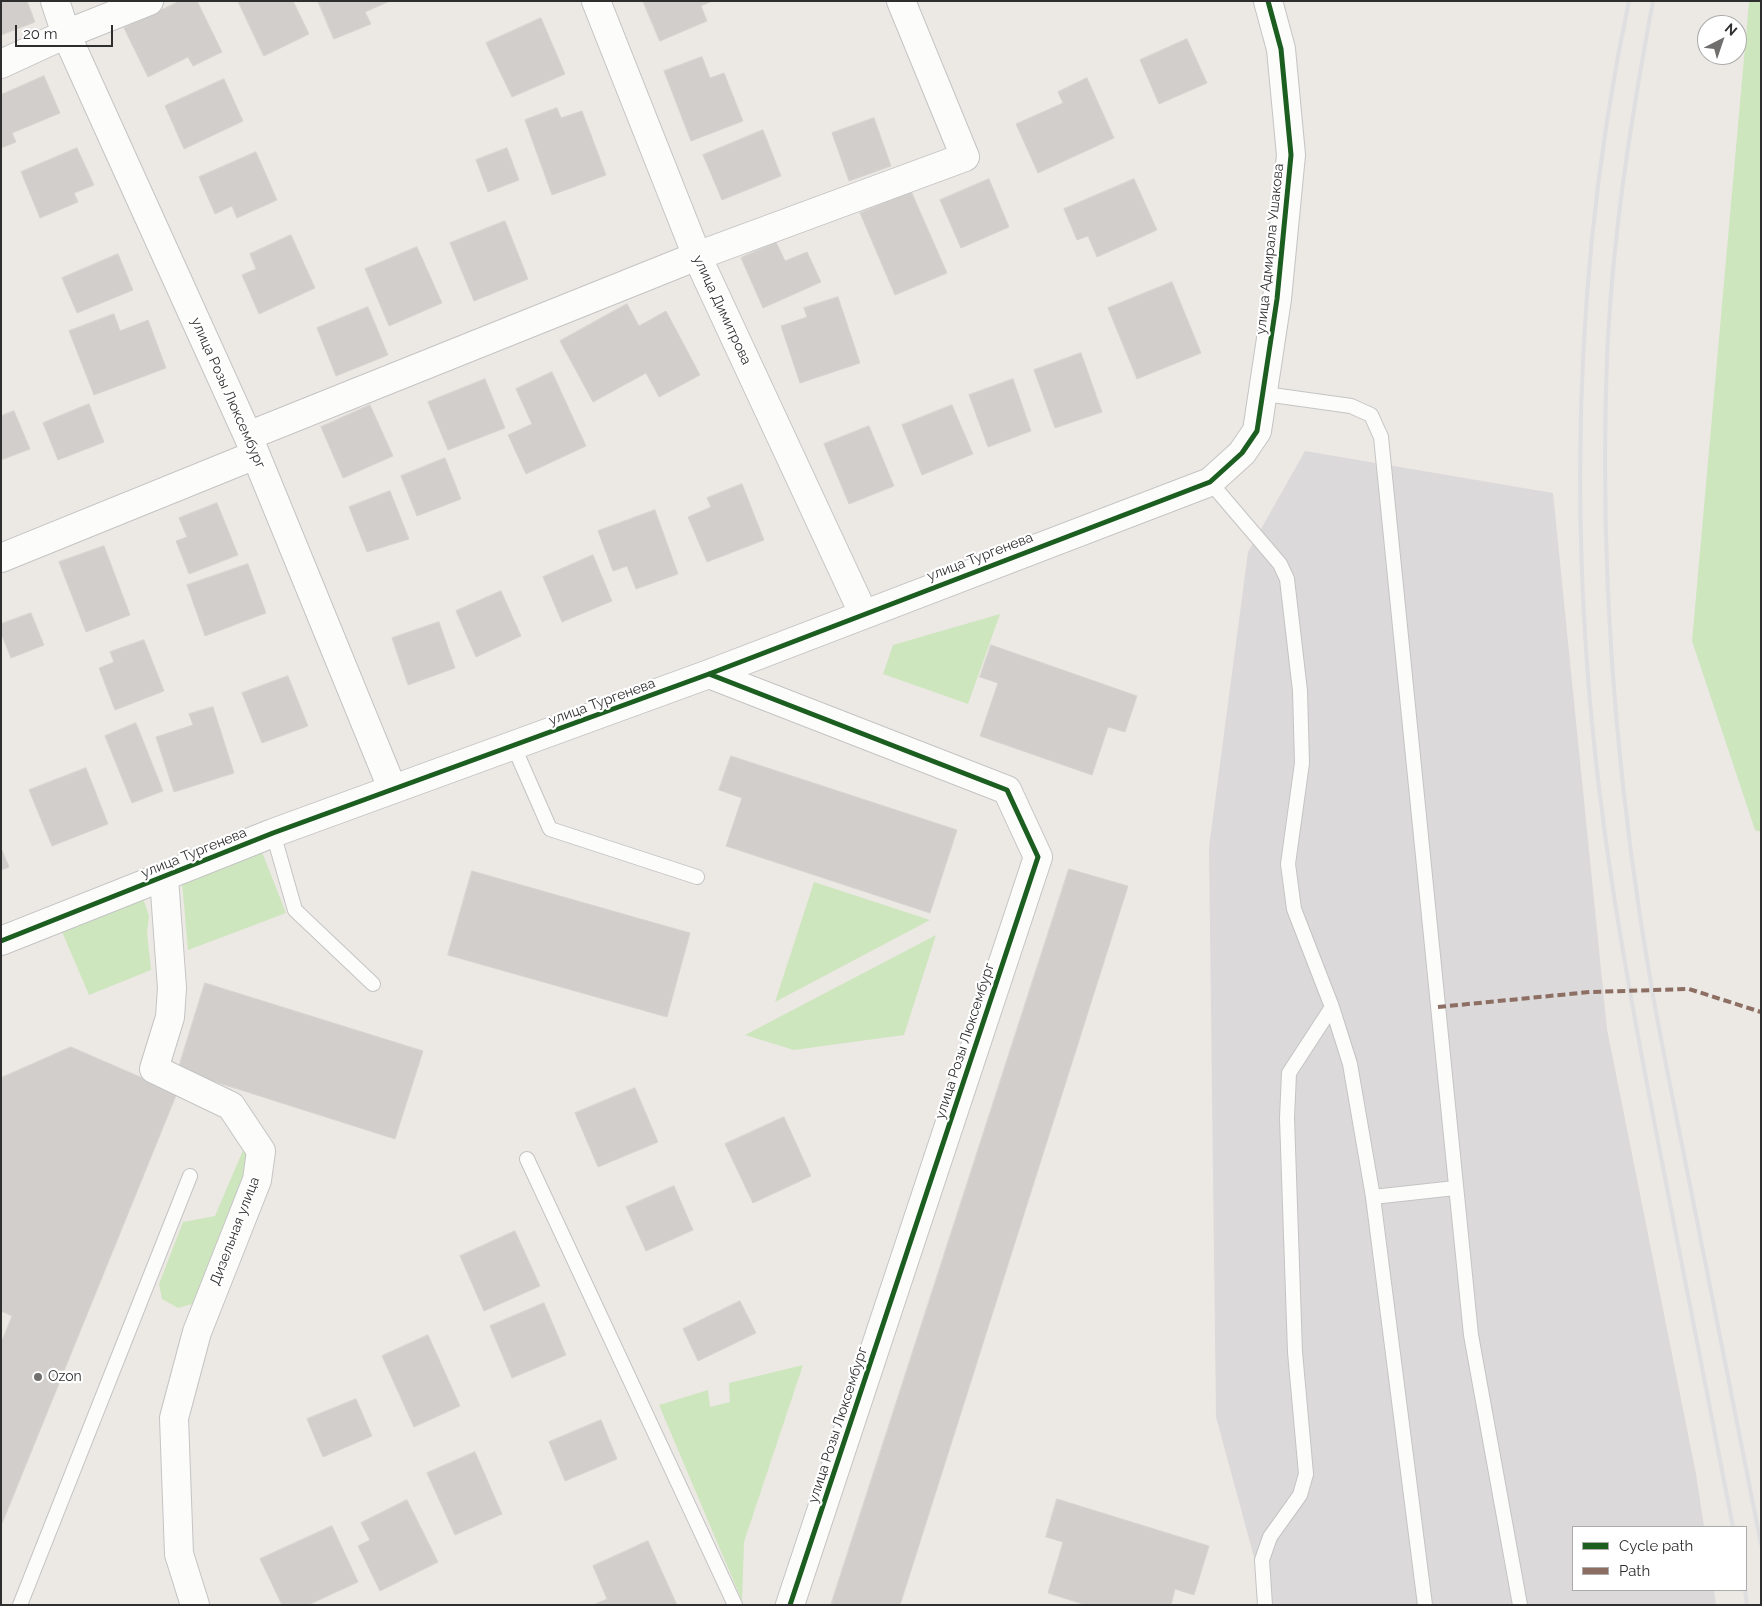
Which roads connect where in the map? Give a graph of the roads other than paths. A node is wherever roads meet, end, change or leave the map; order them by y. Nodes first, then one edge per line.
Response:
1 (55, 1) edge
2 (149, 1) edge
3 (596, 1) edge
4 (901, 1) edge
5 (1268, 1) edge
6 (66, 34) junction
7 (1, 64) edge
8 (697, 256) junction
9 (1265, 394) junction
10 (251, 445) junction
11 (1210, 482) junction
12 (1, 558) edge
13 (863, 613) junction
14 (709, 674) junction
15 (514, 747) junction
16 (392, 788) junction
17 (273, 833) junction
18 (697, 876) dead end
19 (164, 878) junction
20 (1, 941) edge
21 (373, 984) dead end
22 (1332, 1007) junction
23 (527, 1159) dead end
24 (190, 1176) dead end
25 (1455, 1188) junction
26 (1373, 1197) junction
27 (20, 1605) edge
28 (195, 1605) edge
29 (735, 1605) edge
30 (790, 1605) edge
31 (1265, 1605) edge
32 (1425, 1605) edge
33 (1520, 1605) edge

1 - 6 street, улица Розы Люксембург
2 - 6 street
3 - 8 street, улица Димитрова
4 - 8 street
5 - 9 street, улица Адмирала Ушакова
6 - 7 street
6 - 10 street, улица Розы Люксембург
8 - 10 street
8 - 13 street, улица Димитрова
9 - 11 street, улица Адмирала Ушакова
9 - 25 lane
10 - 12 street
10 - 16 street, улица Розы Люксембург
11 - 13 street, улица Тургенева
11 - 22 lane
13 - 14 street, улица Тургенева
14 - 15 street, улица Тургенева
14 - 30 street, улица Розы Люксембург
15 - 16 street, улица Тургенева
15 - 18 lane
16 - 17 street, улица Тургенева
17 - 19 street, улица Тургенева
17 - 21 lane
19 - 20 street, улица Тургенева
19 - 28 street, Дизельная улица
22 - 26 lane
22 - 31 lane
23 - 29 lane
24 - 27 lane
25 - 26 lane
25 - 33 lane
26 - 32 lane

